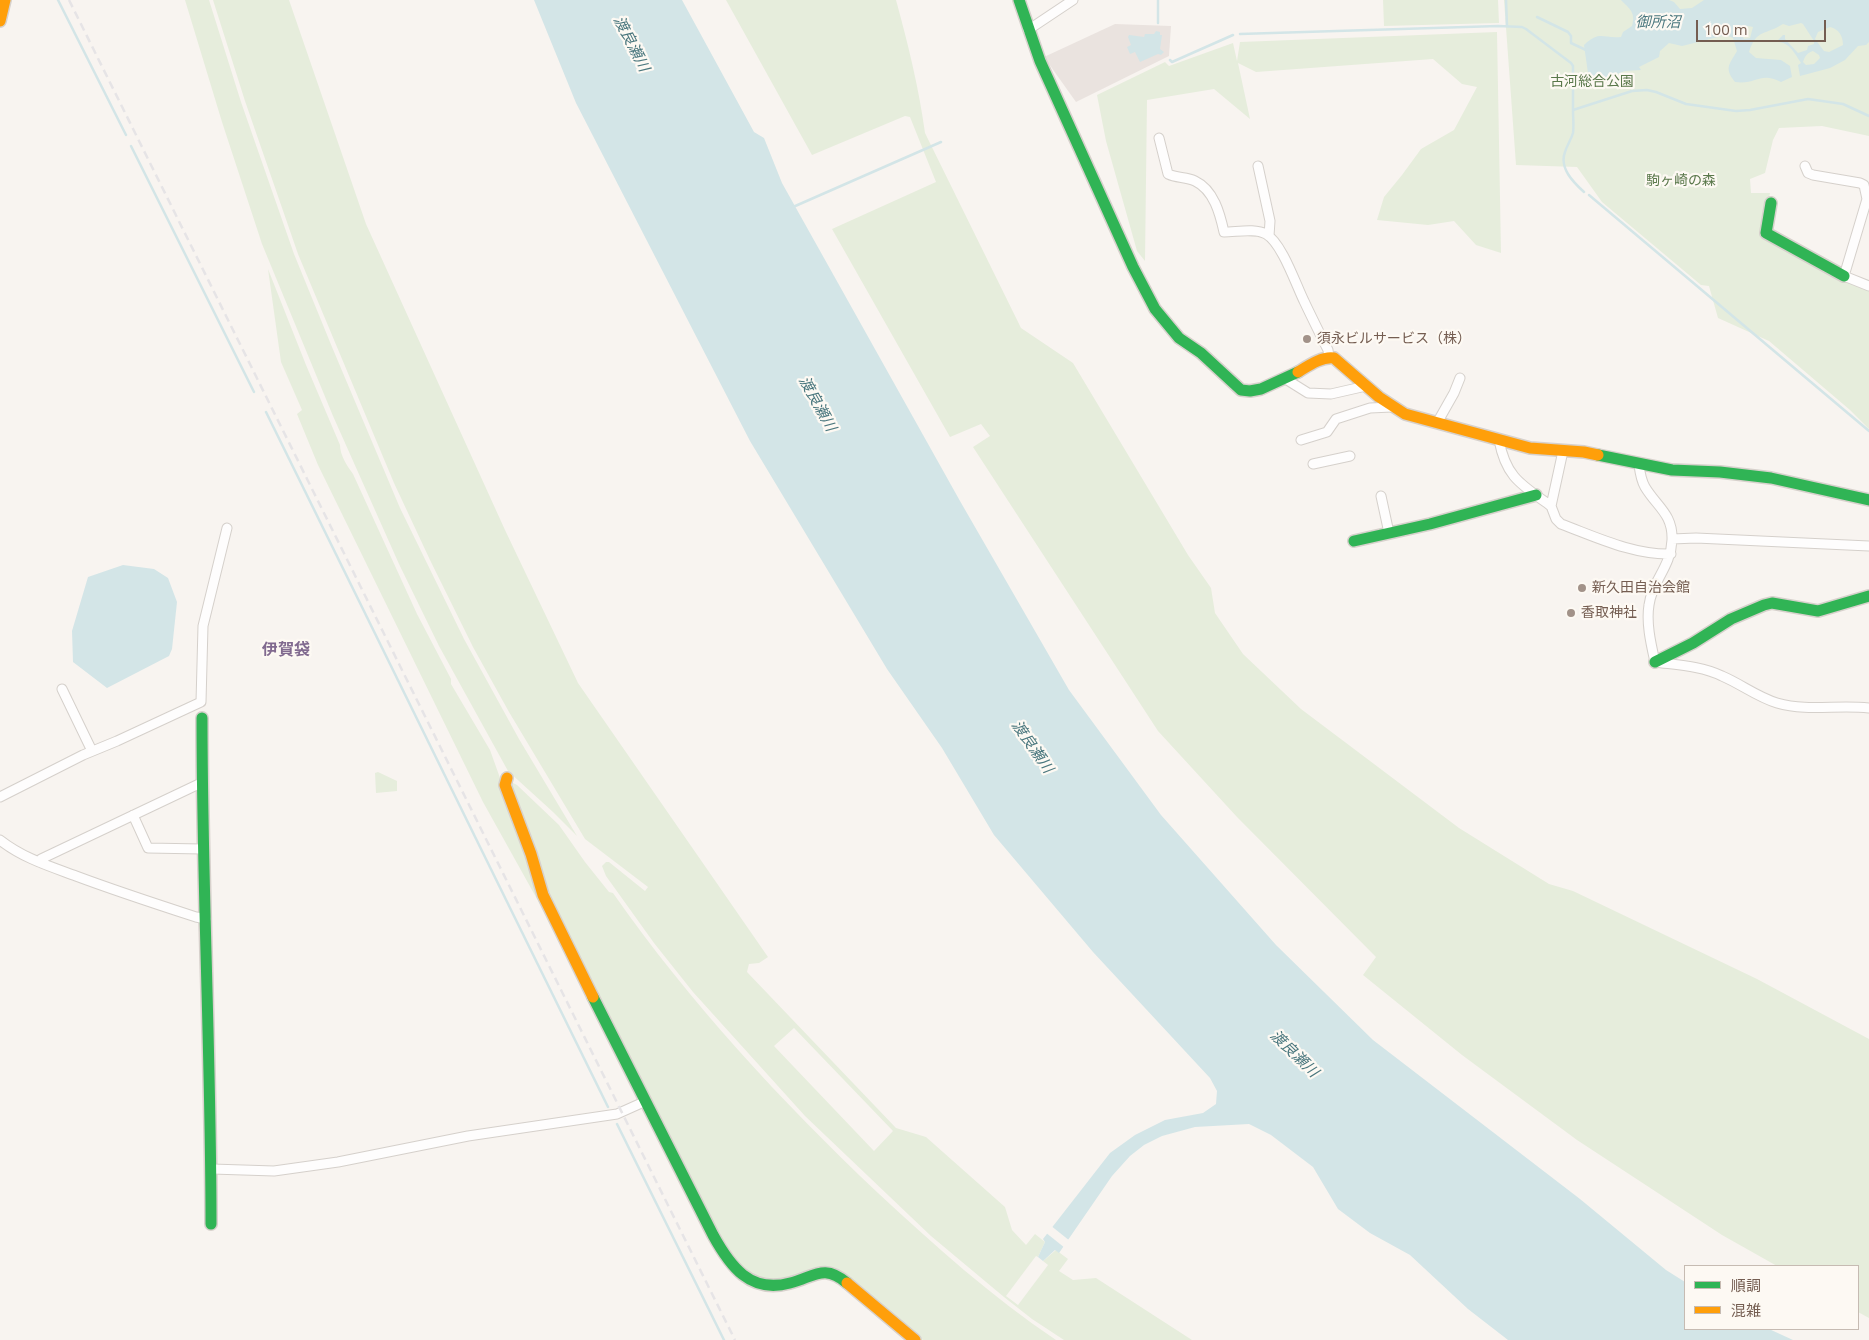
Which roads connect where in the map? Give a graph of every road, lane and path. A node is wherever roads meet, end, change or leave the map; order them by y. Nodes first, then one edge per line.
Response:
1 (3, 0) edge
2 (1019, 0) edge
3 (1073, 0) edge
4 (0, 21) edge
5 (1028, 30) junction
6 (1159, 138) dead end
7 (1258, 166) dead end
8 (1805, 166) dead end
9 (1868, 199) edge
10 (1772, 203) dead end
11 (1269, 236) junction
12 (1844, 276) junction
13 (1869, 286) edge
14 (1329, 357) junction
15 (1284, 378) junction
16 (1460, 378) dead end
17 (1366, 386) junction
18 (1392, 407) junction
19 (1437, 423) junction
20 (1301, 440) dead end
21 (1499, 440) junction
22 (1564, 450) junction
23 (1350, 456) dead end
24 (1313, 464) dead end
25 (1639, 465) junction
26 (1536, 495) junction
27 (1381, 496) dead end
28 (1869, 500) edge
29 (1551, 506) junction
30 (227, 528) dead end
31 (1389, 533) junction
32 (1672, 539) junction
33 (1354, 541) dead end
34 (1869, 546) edge
35 (1671, 554) junction
36 (1869, 596) edge
37 (1655, 662) junction
38 (62, 689) dead end
39 (1869, 708) edge
40 (202, 718) dead end
41 (92, 751) junction
42 (507, 778) dead end
43 (201, 783) junction
44 (0, 797) edge
45 (133, 815) junction
46 (0, 840) edge
47 (202, 849) junction
48 (39, 862) junction
49 (206, 919) junction
50 (646, 1101) junction
51 (212, 1169) junction
52 (211, 1224) dead end
53 (915, 1340) edge

1 - 4 street
2 - 5 street
3 - 5 street
5 - 15 street
6 - 11 street
7 - 11 street
8 - 9 street
9 - 12 street
10 - 12 street
11 - 14 street
12 - 13 street
14 - 15 street
14 - 17 street
15 - 17 street
16 - 19 street
17 - 18 street
18 - 19 street
18 - 20 street
19 - 21 street
21 - 22 street
21 - 26 street
22 - 25 street
22 - 29 street
23 - 24 street
25 - 28 street
25 - 32 street
26 - 29 street
26 - 31 street
27 - 31 street
29 - 35 street
30 - 41 street
31 - 33 street
32 - 34 street
32 - 35 street
35 - 37 street
36 - 37 street
37 - 39 street
38 - 41 street
40 - 43 street
41 - 44 street
42 - 50 street
43 - 45 street
43 - 47 street
45 - 47 street
45 - 48 street
46 - 48 street
47 - 49 street
48 - 49 street
49 - 51 street
50 - 51 street
50 - 53 street
51 - 52 street

